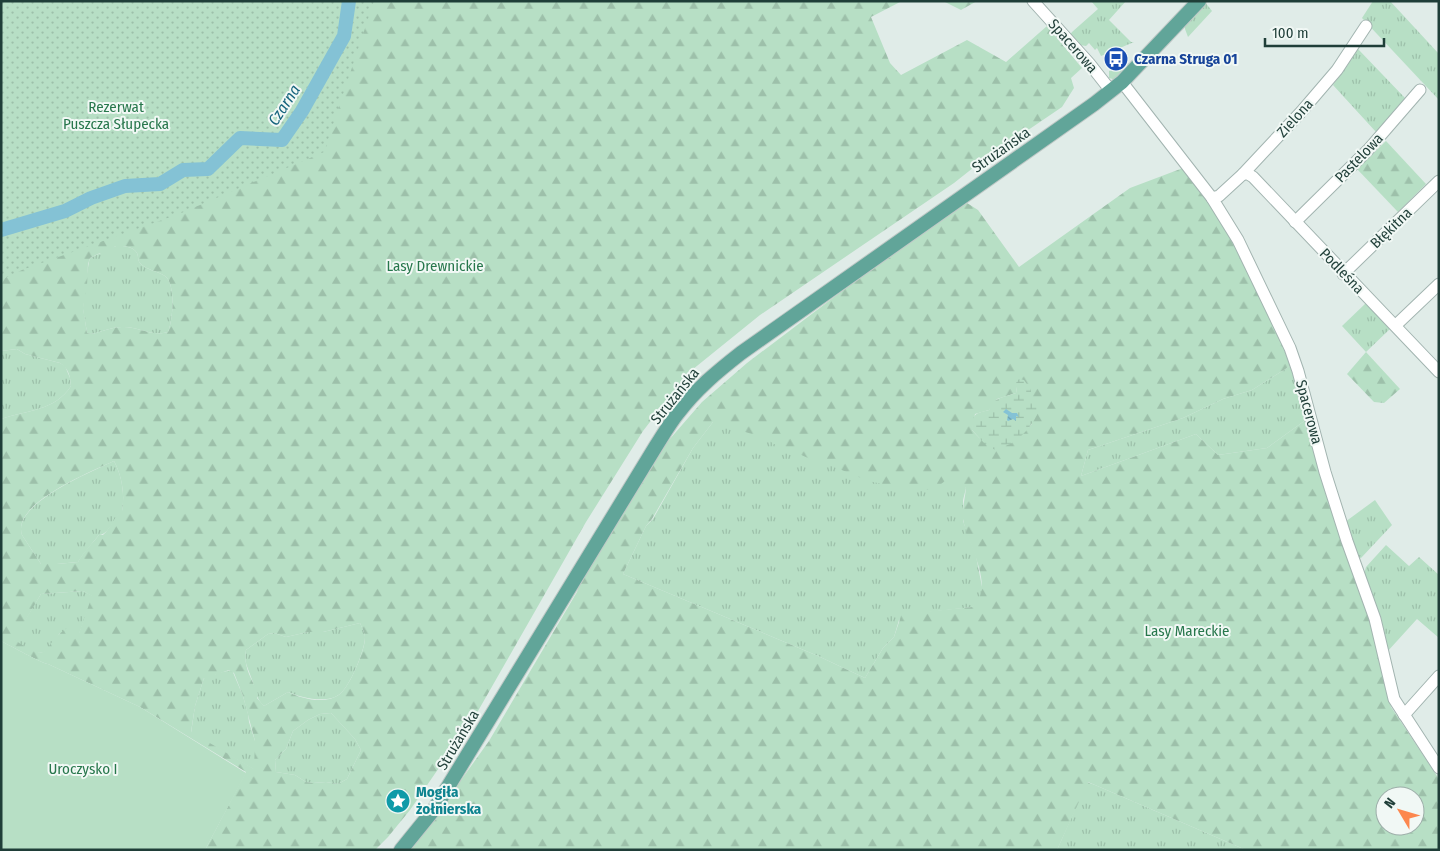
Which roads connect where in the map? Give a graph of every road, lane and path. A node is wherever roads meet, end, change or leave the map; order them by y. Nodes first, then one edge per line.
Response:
1 (1033, 1) edge
2 (1199, 1) edge
3 (1366, 26) dead end
4 (1122, 82) junction
5 (1420, 90) dead end
6 (1111, 91) junction
7 (1243, 174) junction
8 (1439, 181) edge
9 (1212, 198) junction
10 (1294, 222) junction
11 (1343, 274) junction
12 (1439, 284) edge
13 (1396, 326) junction
14 (1439, 372) edge
15 (1439, 676) edge
16 (1404, 715) junction
17 (1439, 768) edge
18 (401, 850) edge

1 - 6 street, Spacerowa
2 - 4 main road, Strużańska
3 - 7 street, Zielona
4 - 6 main road, Strużańska
4 - 9 street, Spacerowa
5 - 10 street, Pastelowa
6 - 18 main road, Strużańska
7 - 9 street, Zielona
7 - 10 street, Podleśna
8 - 11 street, Błękitna
9 - 16 street, Spacerowa
10 - 11 street, Podleśna
11 - 13 street, Podleśna
12 - 13 street
13 - 14 street, Podleśna
15 - 16 street
16 - 17 street, Spacerowa

